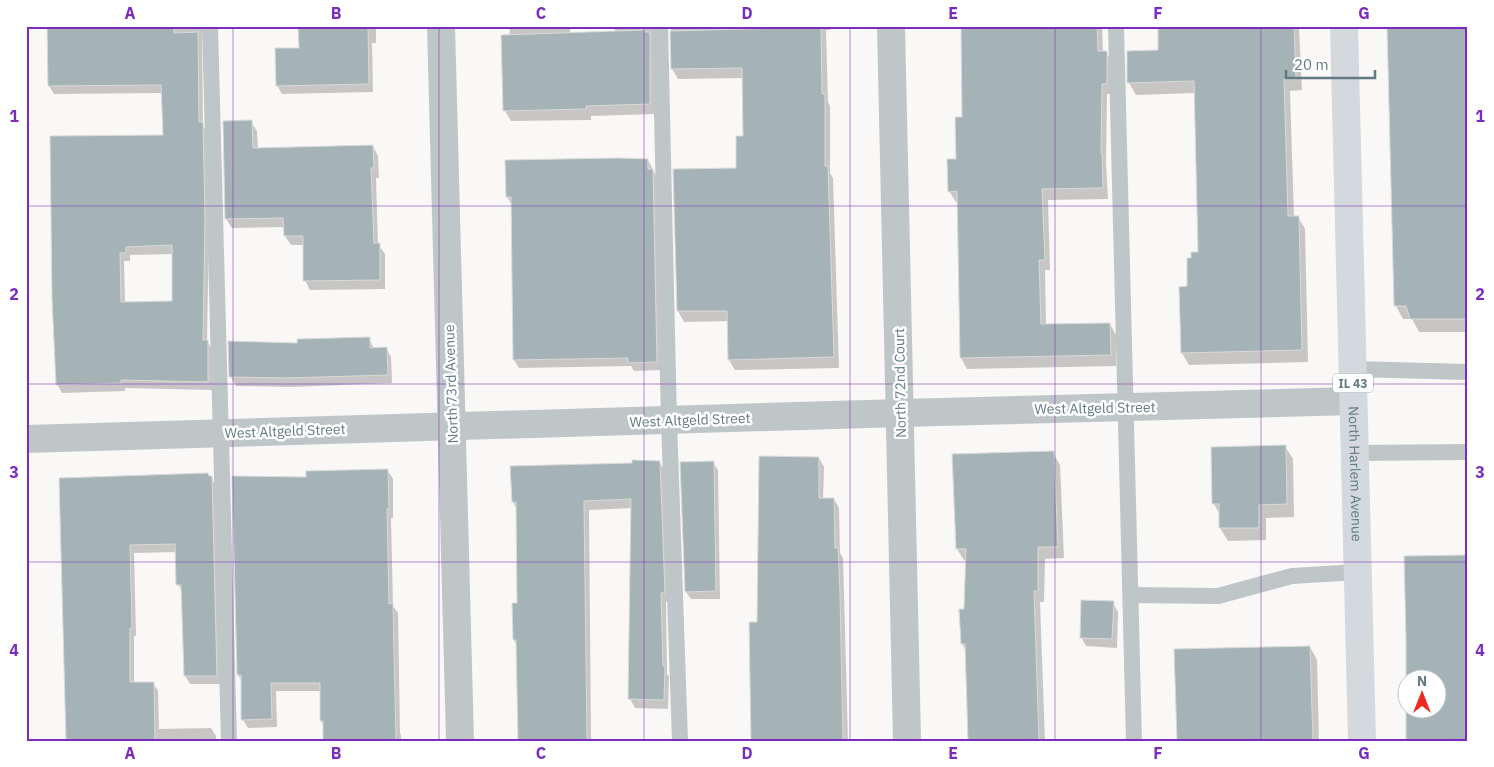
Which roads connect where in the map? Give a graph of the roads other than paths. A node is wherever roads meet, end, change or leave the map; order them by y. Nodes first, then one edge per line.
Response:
1 (210, 26) edge
2 (441, 26) edge
3 (660, 26) edge
4 (891, 26) edge
5 (1116, 26) edge
6 (1344, 26) edge
7 (1352, 369) junction
8 (1468, 372) edge
9 (1353, 402) junction
10 (1126, 407) junction
11 (901, 413) junction
12 (669, 421) junction
13 (452, 427) junction
14 (221, 433) junction
15 (26, 439) edge
16 (1468, 452) edge
17 (1354, 453) junction
18 (1358, 572) junction
19 (1131, 594) junction
20 (230, 741) edge
21 (460, 741) edge
22 (680, 741) edge
23 (908, 741) edge
24 (1134, 741) edge
25 (1362, 741) edge

1 - 14 lane
2 - 13 street, North 73rd Avenue
3 - 12 lane
4 - 11 street, North 72nd Court
5 - 10 lane
6 - 7 main road, North Harlem Avenue / IL 43
7 - 8 lane
7 - 9 main road, North Harlem Avenue / IL 43
9 - 10 street, West Altgeld Street
9 - 17 main road, North Harlem Avenue / IL 43
10 - 11 street, West Altgeld Street
10 - 19 lane
11 - 12 street, West Altgeld Street
11 - 23 street, North 72nd Court
12 - 13 street, West Altgeld Street
12 - 22 lane
13 - 14 street, West Altgeld Street
13 - 21 street, North 73rd Avenue
14 - 15 street, West Altgeld Street
14 - 20 lane
16 - 17 lane
17 - 18 main road, North Harlem Avenue / IL 43
18 - 19 lane
18 - 25 main road, North Harlem Avenue / IL 43
19 - 24 lane

